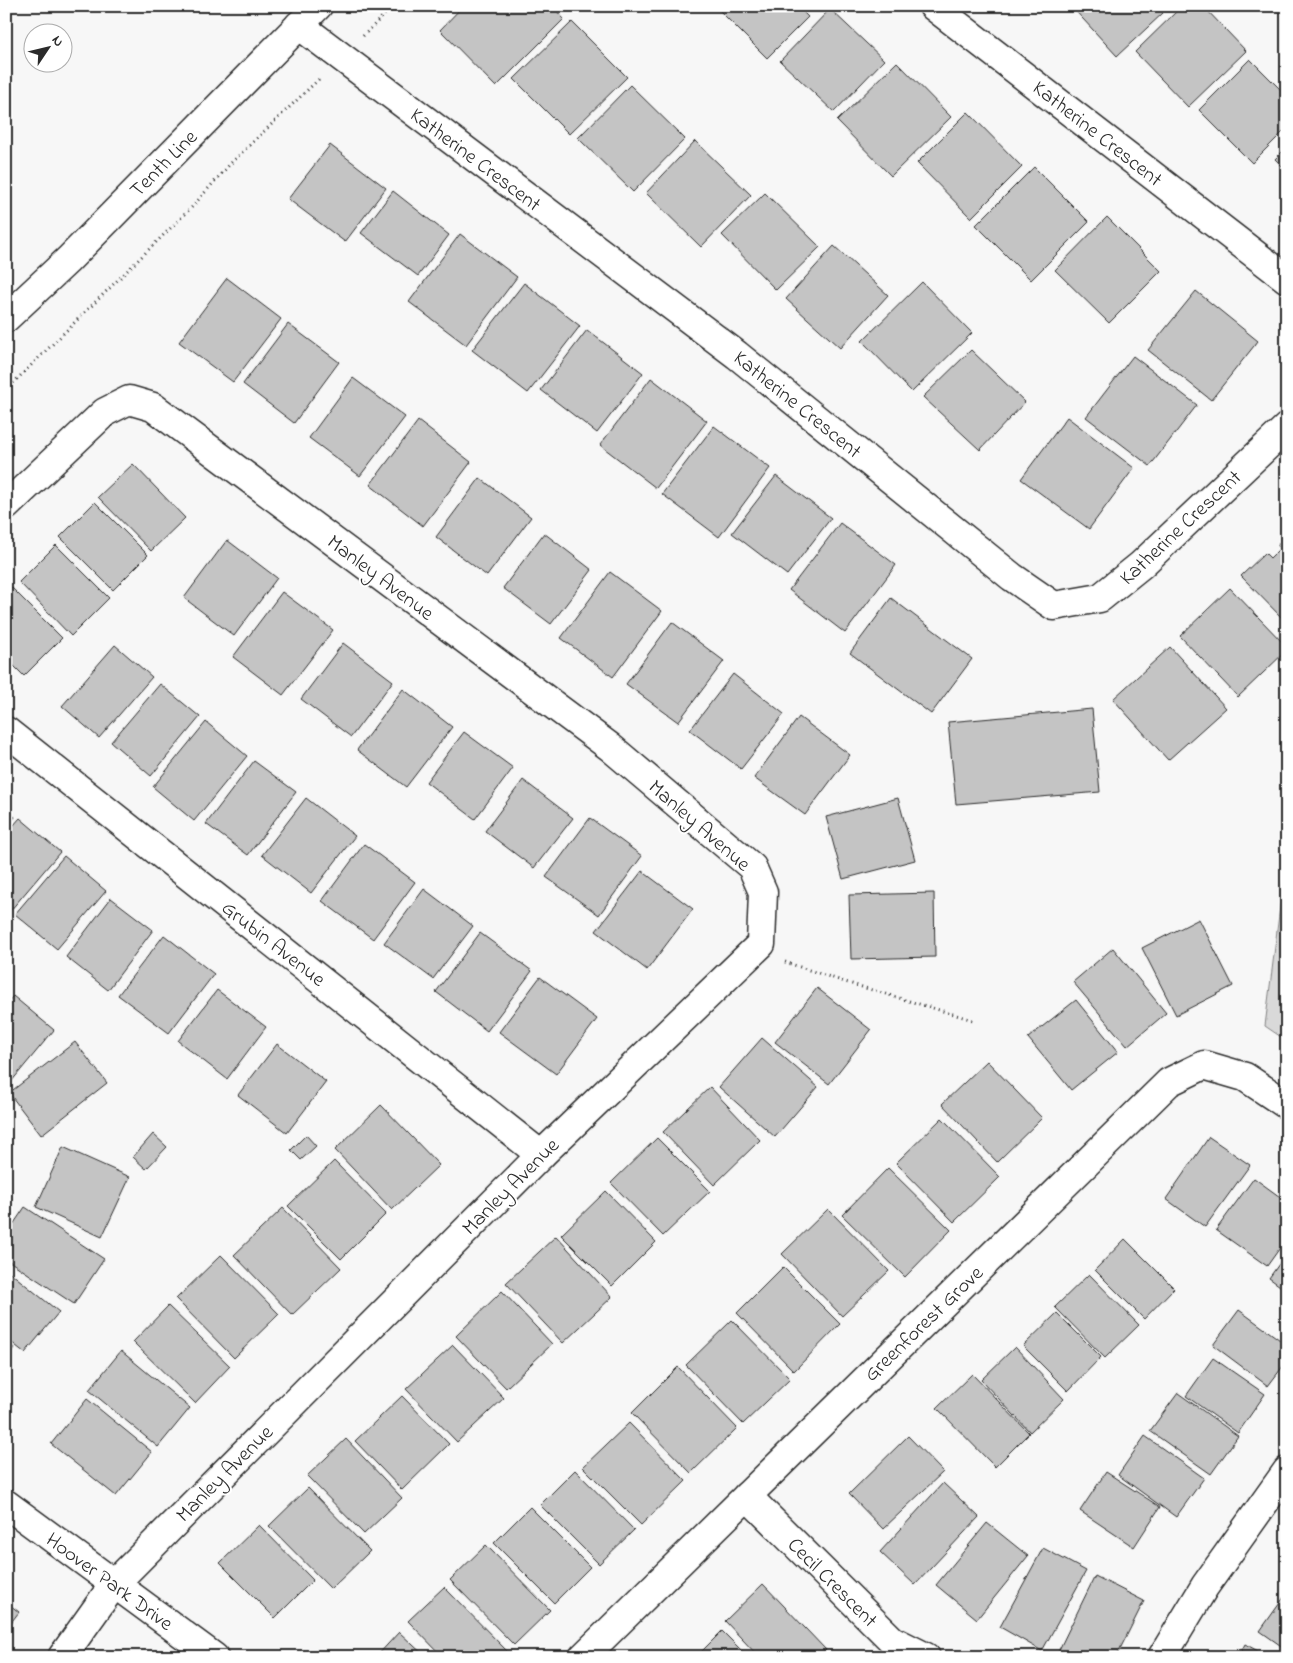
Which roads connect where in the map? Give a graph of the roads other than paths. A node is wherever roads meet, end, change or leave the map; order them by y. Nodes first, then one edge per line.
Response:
1 (318, 6) edge
2 (933, 6) edge
3 (299, 25) junction
4 (1287, 279) edge
5 (6, 318) edge
6 (1287, 427) edge
7 (6, 506) edge
8 (6, 731) edge
9 (1287, 1104) edge
10 (541, 1154) junction
11 (1287, 1471) edge
12 (747, 1496) junction
13 (6, 1504) edge
14 (114, 1584) junction
15 (62, 1657) edge
16 (214, 1657) edge
17 (583, 1657) edge
18 (926, 1657) edge
19 (1162, 1657) edge

1 - 3 street, Tenth Line
2 - 4 street, Katherine Crescent
3 - 5 street, Tenth Line
3 - 6 street, Katherine Crescent
7 - 10 street, Manley Avenue
8 - 10 street, Grubin Avenue
9 - 12 street, Greenforest Grove
10 - 14 street, Manley Avenue
11 - 19 street
12 - 17 street, Greenforest Grove
12 - 18 street, Cecil Crescent
13 - 14 street, Hoover Park Drive
14 - 15 street, Manley Avenue
14 - 16 street, Hoover Park Drive

